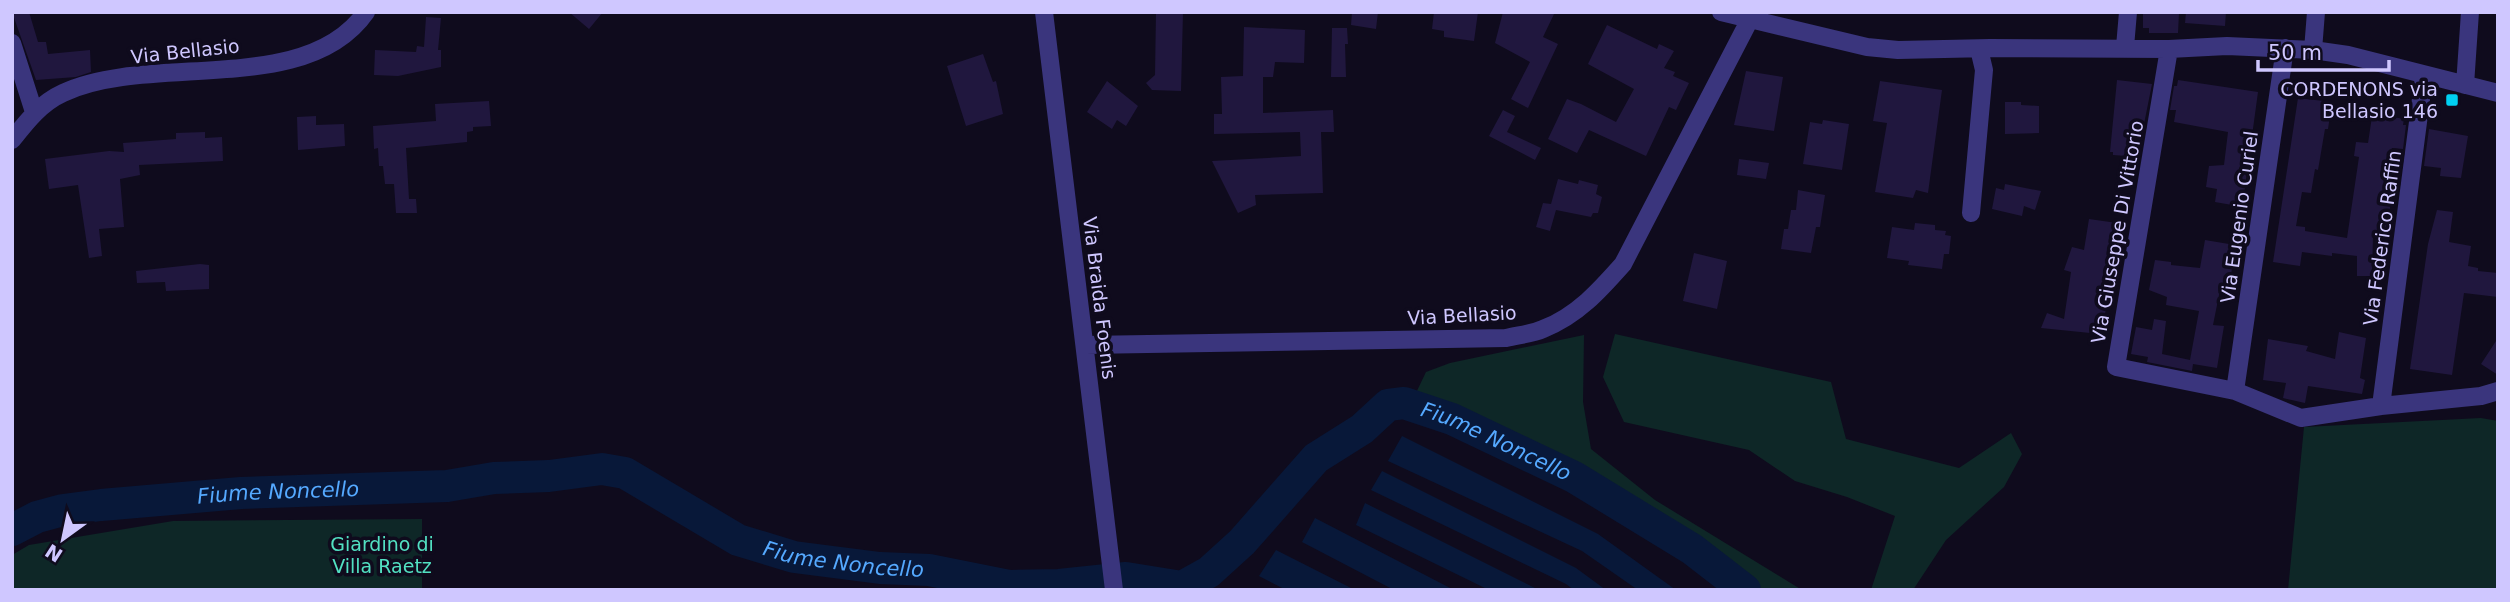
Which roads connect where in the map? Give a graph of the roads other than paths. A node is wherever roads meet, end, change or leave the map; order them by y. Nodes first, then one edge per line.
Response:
1 (366, 12) edge
2 (1044, 12) edge
3 (1721, 12) edge
4 (2128, 12) edge
5 (2316, 12) edge
6 (2470, 12) edge
7 (1764, 18) edge
8 (12, 43) edge
9 (2125, 47) junction
10 (2285, 48) junction
11 (2169, 49) junction
12 (1979, 50) junction
13 (2313, 50) junction
14 (2424, 76) junction
15 (2465, 85) junction
16 (2498, 93) edge
17 (34, 113) junction
18 (12, 139) edge
19 (1971, 214) dead end
20 (1086, 345) junction
21 (2235, 391) junction
22 (2498, 391) edge
23 (2381, 406) junction
24 (1114, 590) edge

1 - 17 street, Via Bellasio
2 - 20 street, Via Braida Foenis
3 - 7 street
4 - 9 street
5 - 13 street
6 - 15 street
7 - 12 street
7 - 20 street, Via Bellasio
8 - 17 street
9 - 11 street
9 - 12 street
10 - 11 street
10 - 13 street
10 - 21 street, Via Eugenio Curiel
11 - 21 street, Via Giuseppe Di Vittorio
12 - 19 street
13 - 14 street
14 - 15 street
14 - 23 street, Via Federico Raffin
15 - 16 street
17 - 18 street, Via Bellasio
20 - 24 street, Via Braida Foenis
21 - 23 street, Via Giuseppe Di Vittorio
22 - 23 street, Via Giuseppe Di Vittorio

